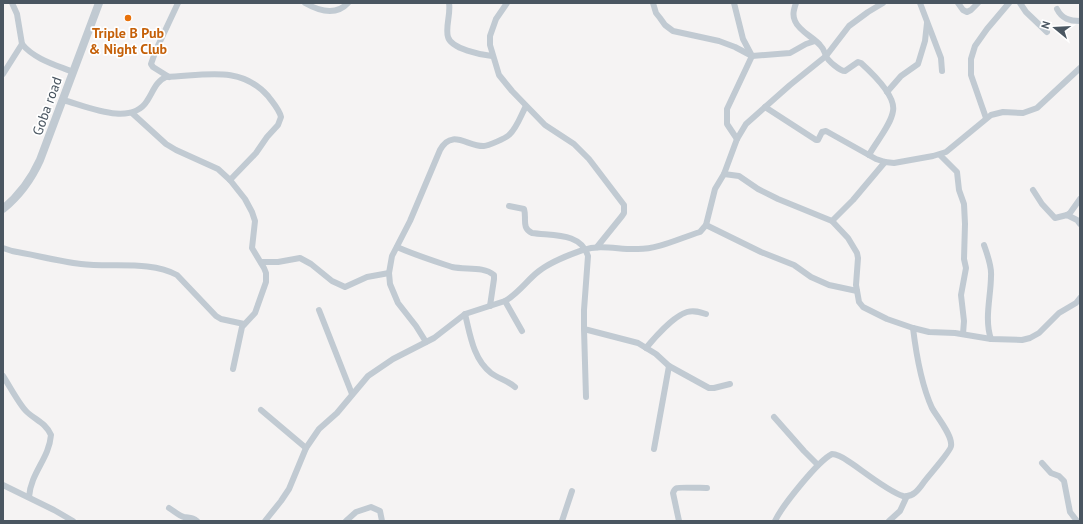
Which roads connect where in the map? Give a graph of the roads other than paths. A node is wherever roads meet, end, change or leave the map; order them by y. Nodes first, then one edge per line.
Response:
1 (12, 3) edge
2 (99, 3) edge
3 (178, 3) edge
4 (305, 3) edge
5 (348, 3) edge
6 (449, 3) edge
7 (507, 3) edge
8 (653, 3) edge
9 (734, 3) edge
10 (796, 3) edge
11 (884, 3) edge
12 (920, 3) edge
13 (958, 3) edge
14 (978, 3) edge
15 (1009, 3) edge
16 (1020, 3) edge
17 (1057, 9) dead end
18 (1080, 21) edge
19 (927, 23) junction
20 (1047, 32) dead end
21 (815, 41) junction
22 (22, 44) junction
23 (492, 56) junction
24 (752, 56) junction
25 (826, 56) junction
26 (1080, 68) edge
27 (942, 71) dead end
28 (73, 72) junction
29 (3, 74) edge
30 (169, 77) junction
31 (887, 92) junction
32 (63, 100) junction
33 (526, 106) junction
34 (765, 107) junction
35 (132, 113) junction
36 (986, 118) junction
37 (737, 140) junction
38 (940, 154) junction
39 (869, 155) junction
40 (885, 162) junction
41 (724, 174) junction
42 (230, 180) junction
43 (1033, 190) dead end
44 (1080, 199) edge
45 (509, 206) dead end
46 (3, 208) edge
47 (1067, 215) junction
48 (832, 221) junction
49 (1080, 224) edge
50 (706, 225) junction
51 (984, 245) dead end
52 (397, 247) junction
53 (597, 247) junction
54 (3, 248) edge
55 (586, 249) junction
56 (261, 262) junction
57 (389, 273) junction
58 (857, 291) junction
59 (505, 301) junction
60 (1078, 302) edge
61 (490, 306) junction
62 (319, 310) dead end
63 (465, 314) junction
64 (706, 314) dead end
65 (244, 324) junction
66 (913, 328) junction
67 (584, 329) junction
68 (522, 331) dead end
69 (963, 334) junction
70 (991, 339) junction
71 (426, 342) junction
72 (646, 348) junction
73 (669, 366) junction
74 (233, 369) dead end
75 (3, 376) edge
76 (730, 384) dead end
77 (515, 387) dead end
78 (352, 394) junction
79 (586, 397) dead end
80 (261, 410) dead end
81 (774, 417) dead end
82 (306, 448) junction
83 (654, 448) dead end
84 (1042, 463) dead end
85 (818, 465) junction
86 (3, 485) edge
87 (707, 488) dead end
88 (572, 491) dead end
89 (907, 496) junction
90 (29, 497) junction
91 (169, 508) dead end
92 (72, 521) edge
93 (197, 521) edge
94 (265, 521) edge
95 (346, 521) edge
96 (382, 521) edge
97 (562, 521) edge
98 (679, 521) edge
99 (775, 521) edge
100 (889, 521) edge
101 (1077, 521) edge

1 - 22 street
2 - 28 street, Goba road
3 - 30 street
4 - 5 street
6 - 23 street
7 - 23 street
8 - 24 street
9 - 24 street
10 - 21 street
11 - 25 street
12 - 19 street
13 - 14 street
15 - 36 street
16 - 20 street
17 - 18 street
19 - 27 street
19 - 31 street
21 - 24 street
21 - 25 street
22 - 28 street
22 - 29 street
23 - 33 street
24 - 37 street
25 - 31 street
25 - 34 street
26 - 36 street
28 - 32 street, Goba road
30 - 35 street
30 - 42 street
31 - 39 street
32 - 35 street
32 - 46 street, Goba road
33 - 52 street
33 - 53 street
34 - 37 street
34 - 39 street
35 - 42 street
36 - 38 street
37 - 41 street
38 - 40 street
38 - 69 street
39 - 40 street
40 - 48 street
41 - 48 street
41 - 50 street
42 - 56 street
43 - 47 street
44 - 47 street
45 - 55 street
47 - 49 street
48 - 58 street
50 - 53 street
50 - 58 street
51 - 70 street
52 - 57 street
52 - 61 street
53 - 55 street
54 - 65 street
55 - 59 street
55 - 67 street
56 - 57 street
56 - 65 street
57 - 71 street
58 - 66 street
59 - 61 street
59 - 68 street
60 - 70 street
61 - 63 street
62 - 78 street
63 - 71 street
63 - 77 street
64 - 72 street
65 - 74 street
66 - 69 street
66 - 89 street
67 - 72 street
67 - 79 street
69 - 70 street
71 - 78 street
72 - 73 street
73 - 76 street
73 - 83 street
75 - 90 street
78 - 82 street
80 - 82 street
81 - 85 street
82 - 94 street
84 - 101 street
85 - 89 street
85 - 99 street
86 - 90 street
87 - 98 street
88 - 97 street
89 - 100 street
90 - 92 street
91 - 93 street
95 - 96 street

